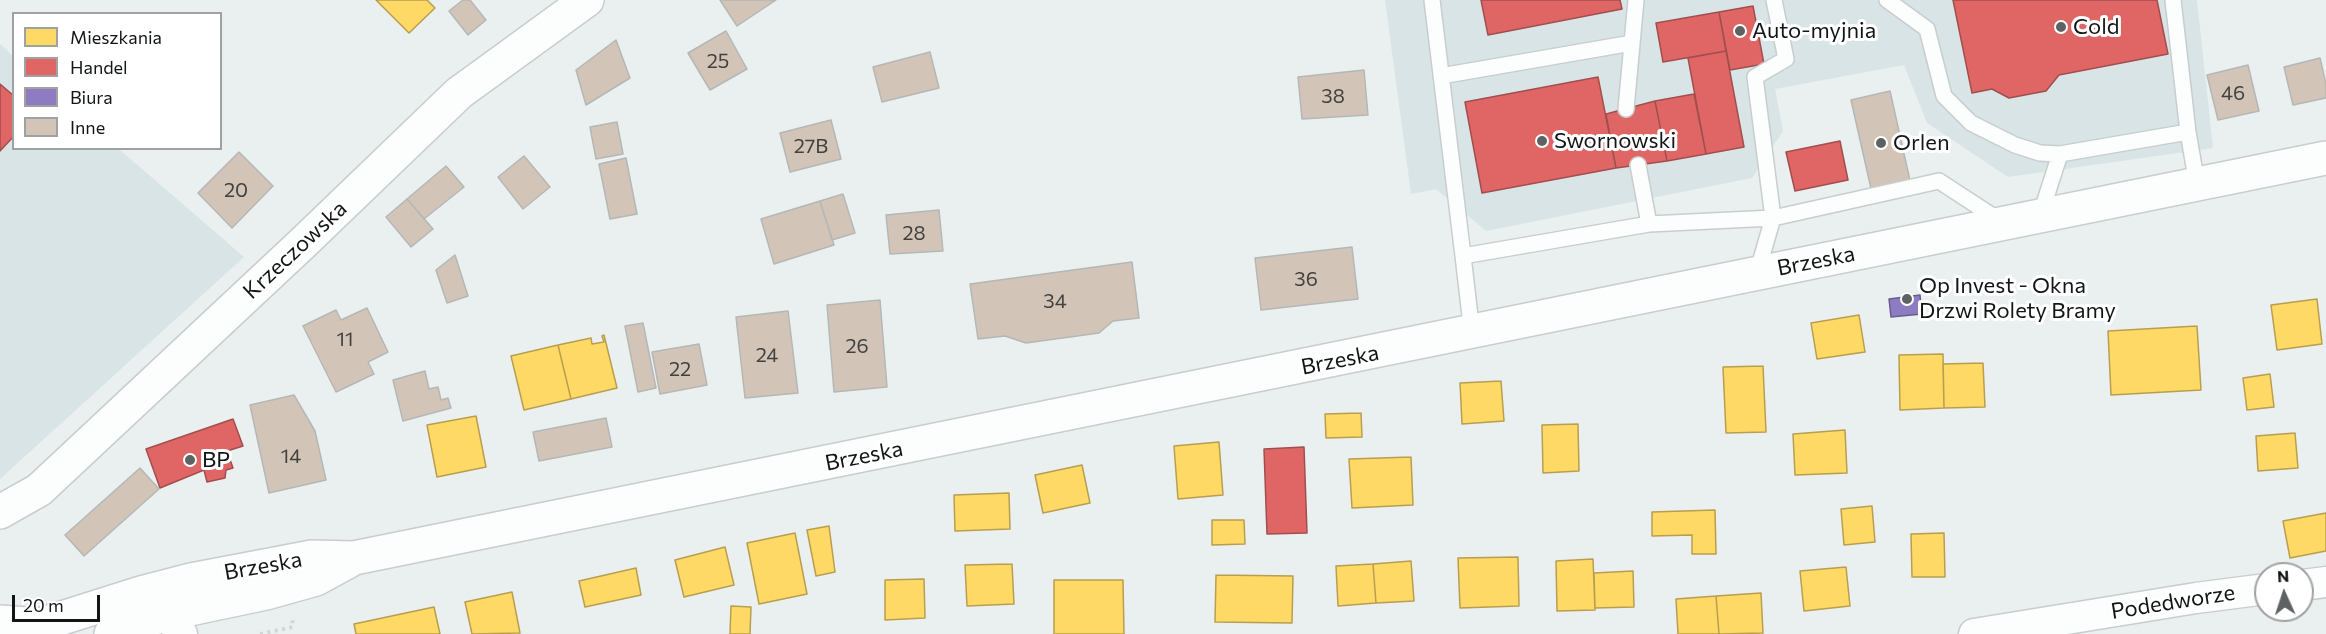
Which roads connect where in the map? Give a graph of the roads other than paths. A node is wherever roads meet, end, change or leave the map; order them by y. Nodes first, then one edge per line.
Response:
1 (587, 0) edge
2 (1432, 0) edge
3 (1636, 0) edge
4 (1774, 0) edge
5 (1887, 0) edge
6 (2173, 0) edge
7 (1632, 43) junction
8 (1441, 76) junction
9 (1626, 109) dead end
10 (2188, 132) junction
11 (2060, 154) junction
12 (2326, 158) edge
13 (1638, 165) dead end
14 (2197, 184) junction
15 (2040, 216) junction
16 (1773, 218) junction
17 (2004, 223) junction
18 (1649, 224) junction
19 (1463, 255) junction
20 (1757, 273) junction
21 (1472, 333) junction
22 (3, 518) edge
23 (354, 558) junction
24 (2254, 591) edge
25 (141, 593) junction
26 (0, 622) edge
27 (174, 624) edge
28 (111, 634) edge
29 (1974, 634) edge

1 - 22 main road, Krzeczowska
2 - 8 lane
3 - 7 lane
4 - 16 lane
5 - 11 lane
6 - 10 lane
7 - 8 lane
7 - 9 lane
8 - 19 lane
10 - 11 lane
10 - 14 lane
11 - 15 lane
12 - 14 main road, Brzeska
13 - 18 lane
14 - 15 main road, Brzeska
15 - 17 main road, Brzeska
16 - 17 lane
16 - 18 lane
16 - 20 lane
17 - 20 main road, Brzeska
18 - 19 lane
19 - 21 lane
20 - 21 main road, Brzeska
21 - 23 main road, Brzeska
23 - 25 main road, Brzeska
23 - 27 main road, Brzeska
24 - 29 street, Podedworze
25 - 26 main road, Brzeska
25 - 27 street
27 - 28 main road, Brzeska

